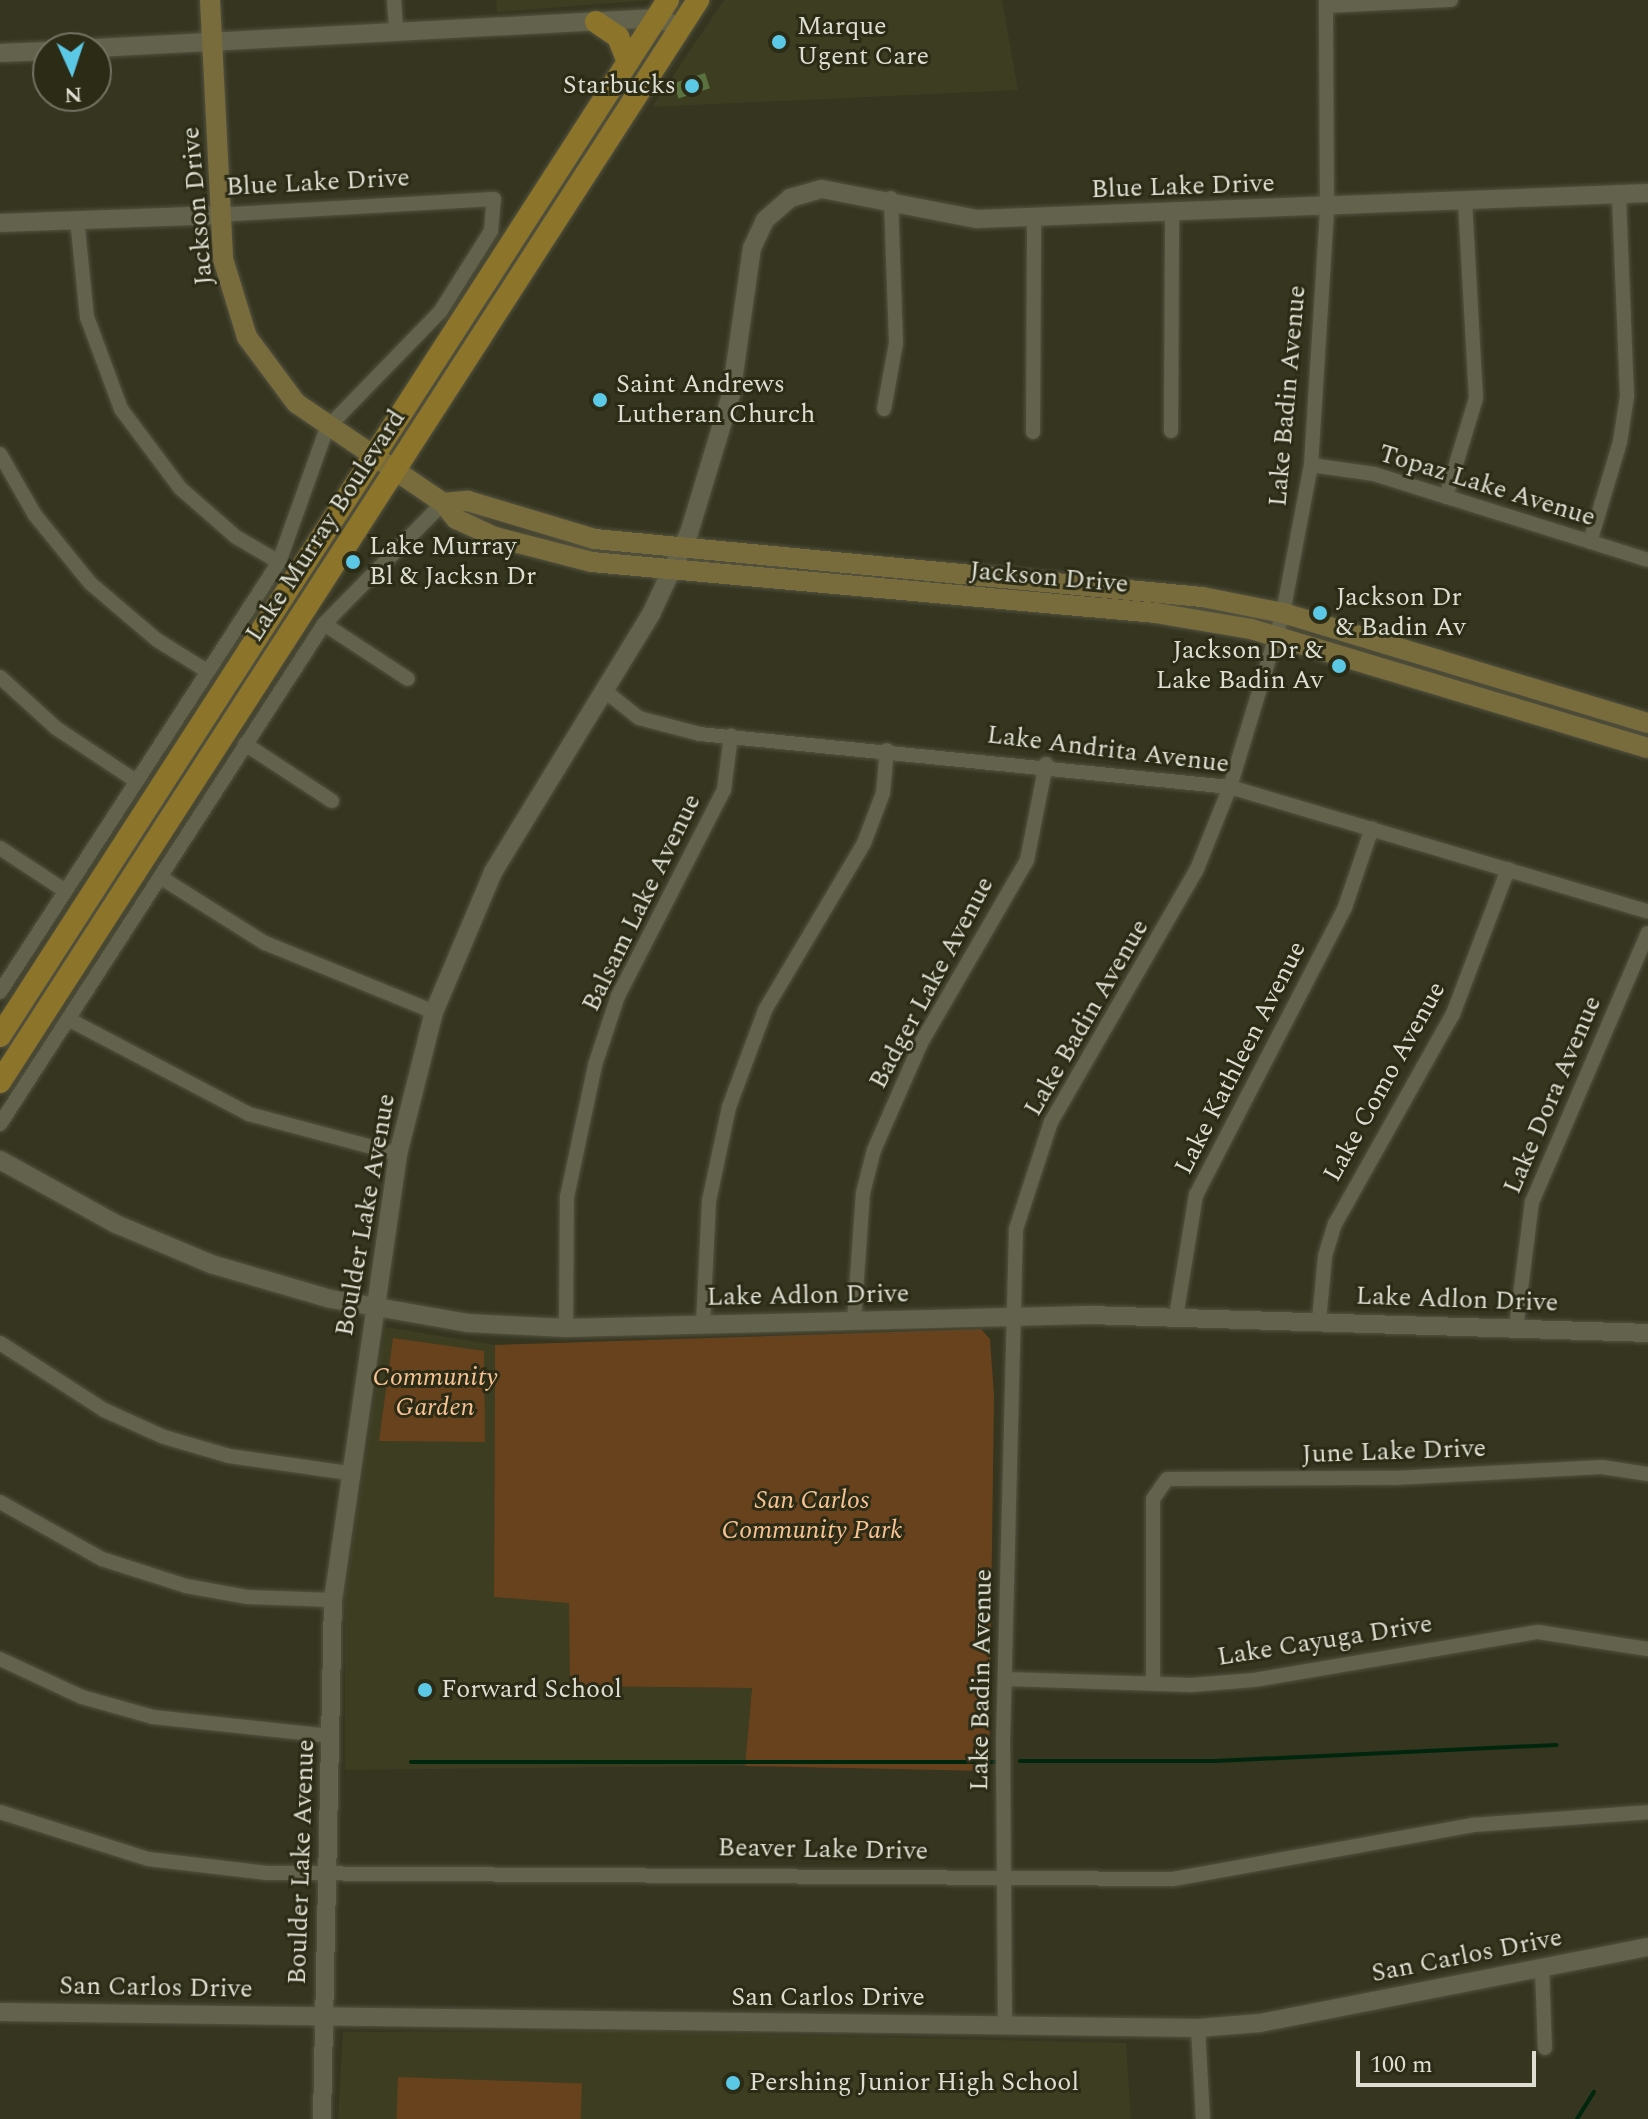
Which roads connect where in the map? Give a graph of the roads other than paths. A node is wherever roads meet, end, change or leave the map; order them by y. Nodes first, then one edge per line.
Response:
1 (210, 0) edge
2 (394, 0) edge
3 (698, 0) edge
4 (1451, 0) edge
5 (1326, 3) edge
6 (662, 9) edge
7 (596, 22) junction
8 (681, 27) junction
9 (396, 32) junction
10 (213, 42) junction
11 (112, 47) edge
12 (32, 52) edge
13 (0, 53) edge
14 (628, 62) junction
15 (1648, 193) edge
16 (1619, 195) junction
17 (891, 198) junction
18 (494, 199) joint
19 (1465, 201) junction
20 (1327, 208) junction
21 (1172, 211) junction
22 (220, 215) junction
23 (77, 219) junction
24 (1034, 219) junction
25 (0, 223) edge
26 (752, 248) joint
27 (884, 409) dead end
28 (327, 428) junction
29 (1171, 431) dead end
30 (1033, 432) dead end
31 (0, 454) edge
32 (373, 458) junction
33 (1311, 465) junction
34 (394, 471) junction
35 (1446, 497) junction
36 (443, 503) junction
37 (1590, 542) junction
38 (681, 548) junction
39 (1648, 560) edge
40 (279, 562) junction
41 (671, 571) junction
42 (1283, 613) junction
43 (324, 624) junction
44 (1277, 636) junction
45 (207, 671) junction
46 (0, 677) edge
47 (408, 679) dead end
48 (605, 691) junction
49 (1648, 723) edge
50 (731, 735) junction
51 (245, 744) junction
52 (1648, 748) edge
53 (887, 750) junction
54 (1046, 764) junction
55 (136, 781) junction
56 (1230, 787) junction
57 (332, 801) dead end
58 (1372, 828) junction
59 (0, 848) edge
60 (1508, 869) junction
61 (160, 877) junction
62 (64, 890) junction
63 (1648, 912) edge
64 (1648, 933) edge
65 (0, 992) edge
66 (434, 1012) junction
67 (68, 1019) junction
68 (0, 1036) edge
69 (0, 1082) edge
70 (0, 1124) edge
71 (398, 1154) junction
72 (0, 1160) edge
73 (375, 1308) junction
74 (1176, 1317) junction
75 (1009, 1318) junction
76 (854, 1321) junction
77 (1319, 1321) junction
78 (703, 1324) junction
79 (566, 1328) junction
80 (1516, 1328) junction
81 (1648, 1333) edge
82 (0, 1343) edge
83 (348, 1473) junction
84 (1648, 1474) edge
85 (0, 1502) edge
86 (333, 1600) junction
87 (1648, 1649) edge
88 (0, 1659) edge
89 (1007, 1679) junction
90 (1153, 1683) junction
91 (332, 1736) junction
92 (0, 1812) edge
93 (1648, 1812) edge
94 (329, 1875) junction
95 (1005, 1877) junction
96 (1648, 1947) edge
97 (1542, 1968) junction
98 (0, 2012) edge
99 (324, 2016) junction
100 (1005, 2026) junction
101 (1198, 2028) junction
102 (1545, 2048) dead end
103 (322, 2119) edge
104 (1203, 2119) edge

1 - 10 main road, Jackson Drive
2 - 9 street
3 - 8 main road, Lake Murray Boulevard
4 - 5 street
5 - 20 street, Lake Badin Avenue
6 - 7 street
6 - 8 street
6 - 14 main road, Lake Murray Boulevard
7 - 9 street
7 - 14 main road
8 - 34 main road, Lake Murray Boulevard
9 - 10 street
10 - 11 street
10 - 22 main road, Jackson Drive
12 - 13 street
14 - 32 main road, Lake Murray Boulevard
15 - 16 street, Blue Lake Drive
16 - 19 street, Blue Lake Drive
16 - 37 street
17 - 24 street, Blue Lake Drive
17 - 26 street, Blue Lake Drive
17 - 27 street
18 - 22 street, Blue Lake Drive
18 - 28 street, Lake Murray Boulevard
19 - 20 street, Blue Lake Drive
19 - 35 street
20 - 21 street, Blue Lake Drive
20 - 33 street, Lake Badin Avenue
21 - 24 street, Blue Lake Drive
21 - 29 street
22 - 23 street, Blue Lake Drive
22 - 28 main road, Jackson Drive
23 - 25 street, Blue Lake Drive
23 - 40 street
24 - 30 street
26 - 38 street, Boulder Lake Avenue
28 - 32 main road, Jackson Drive
28 - 40 street, Lake Murray Boulevard
31 - 45 street
32 - 34 main road, Jackson Drive
32 - 68 main road, Lake Murray Boulevard
33 - 35 street, Topaz Lake Avenue
33 - 42 street, Lake Badin Avenue
34 - 36 main road, Jackson Drive
34 - 69 main road, Lake Murray Boulevard
35 - 37 street, Topaz Lake Avenue
36 - 38 main road, Jackson Drive
36 - 41 main road, Jackson Drive
36 - 43 street, Lake Murray Boulevard
37 - 39 street, Topaz Lake Avenue
38 - 41 street, Boulder Lake Avenue
38 - 42 main road, Jackson Drive
40 - 45 street, Lake Murray Boulevard
41 - 44 main road, Jackson Drive
41 - 48 street, Boulder Lake Avenue
42 - 44 street, Lake Badin Avenue
42 - 49 main road, Jackson Drive
43 - 47 street
43 - 51 street, Lake Murray Boulevard
44 - 52 main road, Jackson Drive
44 - 56 street, Lake Badin Avenue
45 - 55 street, Lake Murray Boulevard
46 - 55 street
48 - 50 street, Lake Andrita Avenue
48 - 66 street, Boulder Lake Avenue
50 - 53 street, Lake Andrita Avenue
50 - 79 street, Balsam Lake Avenue
51 - 57 street
51 - 61 street, Lake Murray Boulevard
53 - 54 street, Lake Andrita Avenue
53 - 78 street
54 - 56 street, Lake Andrita Avenue
54 - 76 street, Badger Lake Avenue
55 - 62 street, Lake Murray Boulevard
56 - 58 street, Lake Andrita Avenue
56 - 75 street, Lake Badin Avenue
58 - 60 street, Lake Andrita Avenue
58 - 74 street, Lake Kathleen Avenue
59 - 62 street
60 - 63 street, Lake Andrita Avenue
60 - 77 street, Lake Como Avenue
61 - 66 street
61 - 67 street, Lake Murray Boulevard
62 - 65 street, Lake Murray Boulevard
64 - 80 street, Lake Dora Avenue
66 - 71 street, Boulder Lake Avenue
67 - 70 street, Lake Murray Boulevard
67 - 71 street
71 - 73 street, Boulder Lake Avenue
72 - 73 street, Lake Adlon Drive
73 - 79 street, Lake Adlon Drive
73 - 83 street, Boulder Lake Avenue
74 - 75 street, Lake Adlon Drive
74 - 77 street, Lake Adlon Drive
75 - 76 street, Lake Adlon Drive
75 - 89 street, Lake Badin Avenue
76 - 78 street, Lake Adlon Drive
77 - 80 street, Lake Adlon Drive
78 - 79 street, Lake Adlon Drive
80 - 81 street, Lake Adlon Drive
82 - 83 street
83 - 86 street, Boulder Lake Avenue
84 - 90 street, June Lake Drive
85 - 86 street
86 - 91 street, Boulder Lake Avenue
87 - 90 street, Lake Cayuga Drive
88 - 91 street
89 - 90 street, Lake Cayuga Drive
89 - 95 street, Lake Badin Avenue
91 - 94 street, Boulder Lake Avenue
92 - 94 street, Beaver Lake Drive
93 - 95 street, Beaver Lake Drive
94 - 95 street, Beaver Lake Drive
94 - 99 street, Boulder Lake Avenue
95 - 100 street, Lake Badin Avenue
96 - 97 street, San Carlos Drive
97 - 101 street, San Carlos Drive
97 - 102 street
98 - 99 street, San Carlos Drive
99 - 100 street, San Carlos Drive
99 - 103 street, Boulder Lake Avenue
100 - 101 street, San Carlos Drive
101 - 104 street

